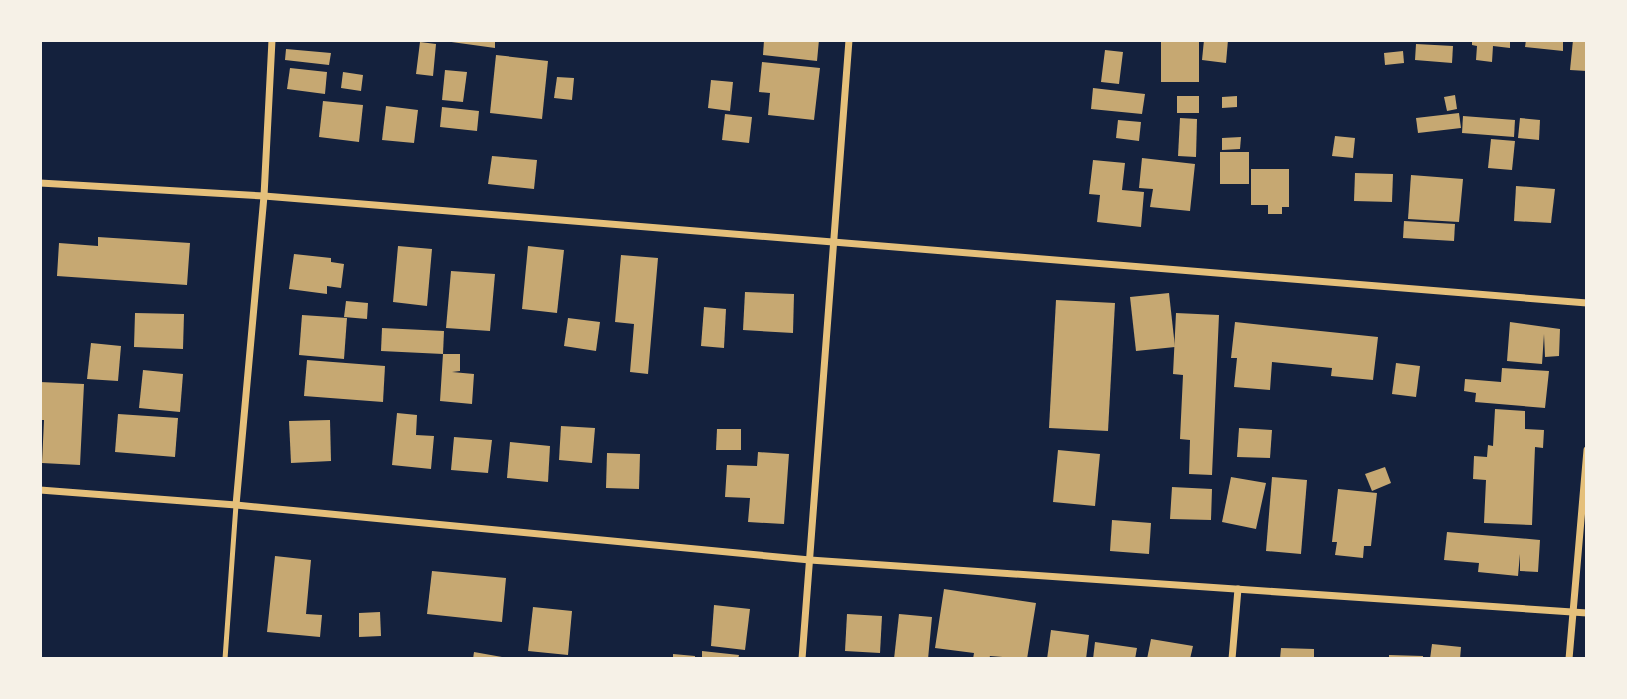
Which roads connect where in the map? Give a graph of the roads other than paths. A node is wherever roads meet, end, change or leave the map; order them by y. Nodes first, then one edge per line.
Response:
1 (272, 40) edge
2 (849, 40) edge
3 (40, 183) edge
4 (264, 196) junction
5 (836, 243) junction
6 (1587, 303) edge
7 (1587, 450) edge
8 (40, 490) edge
9 (236, 505) junction
10 (810, 559) junction
11 (1238, 589) junction
12 (1572, 612) junction
13 (1587, 613) edge
14 (225, 659) edge
15 (802, 659) edge
16 (1232, 659) edge
17 (1569, 659) edge

1 - 4 street
2 - 5 street
3 - 4 street
4 - 5 street
4 - 9 street
5 - 6 street
5 - 10 street
7 - 12 street
8 - 9 street
9 - 10 street
9 - 14 lane
10 - 11 street
10 - 15 street
11 - 12 street
11 - 16 street
12 - 13 street
12 - 17 street

